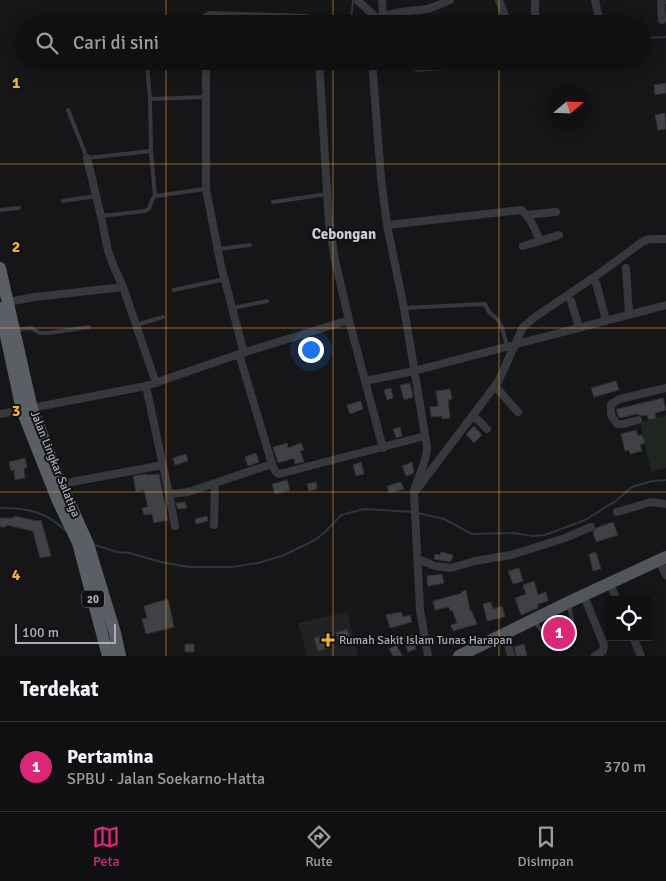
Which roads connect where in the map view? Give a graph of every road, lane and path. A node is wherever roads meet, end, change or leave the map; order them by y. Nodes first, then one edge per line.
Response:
1 (358, 0) edge
2 (382, 0) edge
3 (450, 0) edge
4 (499, 0) edge
5 (535, 0) edge
6 (595, 0) edge
7 (665, 0) edge
8 (373, 15) edge
9 (379, 15) edge
10 (387, 15) edge
11 (505, 15) edge
12 (535, 15) edge
13 (598, 15) edge
14 (662, 20) dead end
15 (148, 70) edge
16 (206, 70) edge
17 (320, 70) edge
18 (373, 70) edge
19 (206, 97) junction
20 (150, 99) junction
21 (68, 110) dead end
22 (151, 151) junction
23 (87, 158) junction
24 (206, 189) junction
25 (327, 194) junction
26 (96, 196) junction
27 (156, 196) junction
28 (64, 201) dead end
29 (273, 202) dead end
30 (19, 208) dead end
31 (0, 210) edge
32 (556, 212) dead end
33 (526, 215) junction
34 (102, 216) junction
35 (387, 225) junction
36 (559, 235) dead end
37 (666, 238) edge
38 (540, 241) junction
39 (250, 245) dead end
40 (523, 246) dead end
41 (218, 249) junction
42 (0, 268) edge
43 (626, 268) dead end
44 (225, 279) junction
45 (596, 283) dead end
46 (123, 287) junction
47 (174, 290) dead end
48 (267, 301) dead end
49 (571, 301) dead end
50 (4, 305) edge
51 (666, 305) edge
52 (233, 308) junction
53 (404, 308) junction
54 (628, 313) junction
55 (162, 317) dead end
56 (349, 320) junction
57 (606, 320) junction
58 (136, 324) junction
59 (89, 327) dead end
60 (579, 327) junction
61 (15, 331) junction
62 (516, 344) junction
63 (507, 346) junction
64 (242, 354) junction
65 (414, 371) junction
66 (364, 381) junction
67 (156, 383) junction
68 (146, 386) junction
69 (496, 386) junction
70 (666, 388) edge
71 (27, 410) junction
72 (518, 412) dead end
73 (0, 414) edge
74 (473, 415) junction
75 (638, 420) dead end
76 (487, 429) dead end
77 (425, 436) junction
78 (383, 448) junction
79 (272, 464) junction
80 (163, 465) junction
81 (61, 484) junction
82 (215, 484) junction
83 (414, 492) junction
84 (169, 494) junction
85 (666, 504) edge
86 (617, 512) dead end
87 (214, 525) dead end
88 (175, 526) dead end
89 (591, 527) dead end
90 (418, 559) junction
91 (662, 559) edge
92 (666, 576) edge
93 (610, 584) junction
94 (584, 596) junction
95 (615, 596) edge
96 (569, 602) junction
97 (534, 619) junction
98 (505, 634) junction
99 (635, 641) edge
100 (108, 656) edge
101 (120, 656) edge
102 (428, 656) edge
103 (459, 656) edge
104 (511, 656) edge
105 (595, 656) edge
106 (641, 656) edge

1 - 8 street
2 - 9 street
3 - 10 street
4 - 11 street
5 - 12 street
6 - 13 street
7 - 14 street
15 - 20 lane
16 - 19 street
17 - 25 street
18 - 35 street
19 - 20 lane
19 - 24 street
20 - 22 lane
21 - 23 lane
22 - 23 lane
22 - 27 lane
23 - 26 street
24 - 27 lane
24 - 41 street
25 - 29 lane
25 - 56 street
26 - 28 lane
26 - 34 street
27 - 34 lane
30 - 31 lane
32 - 33 street
33 - 35 street
33 - 38 street
34 - 46 street
35 - 53 street
36 - 38 street
37 - 62 street
38 - 40 street
39 - 41 lane
41 - 44 street
42 - 50 highway, Jalan Lingkar Salatiga / 20
43 - 54 street
44 - 47 lane
44 - 52 street
45 - 57 street
46 - 50 street
46 - 58 street
48 - 52 lane
49 - 60 street
50 - 61 highway, Jalan Lingkar Salatiga / 20
50 - 71 highway, Jalan Lingkar Salatiga / 20
51 - 54 street
52 - 64 street
53 - 63 lane
53 - 65 street
54 - 57 street
55 - 58 lane
56 - 64 street
56 - 66 street
57 - 60 street
58 - 67 street
59 - 61 lane
60 - 62 street
61 - 71 highway, Jalan Lingkar Salatiga / 20
62 - 63 street
62 - 69 street
63 - 65 street
64 - 67 street
64 - 79 street
65 - 66 street
65 - 77 street
66 - 78 street
67 - 68 street
68 - 71 street
68 - 80 street
69 - 72 street
69 - 74 street
70 - 75 street
71 - 73 street
71 - 81 highway, Jalan Lingkar Salatiga / 20
71 - 100 highway, Jalan Lingkar Salatiga / 20
74 - 76 street
74 - 83 street
77 - 78 street
77 - 83 street
78 - 79 street
79 - 82 street
80 - 81 street
80 - 84 street
81 - 101 highway, Jalan Lingkar Salatiga / 20
82 - 84 street
82 - 87 street
83 - 90 street
84 - 88 street
85 - 86 street
89 - 90 street
90 - 102 street
91 - 92 street
91 - 93 main road
93 - 94 main road
93 - 95 street
94 - 96 main road
94 - 105 street
96 - 97 main road
96 - 97 lane
97 - 98 main road
98 - 103 main road
98 - 104 street
99 - 106 street

